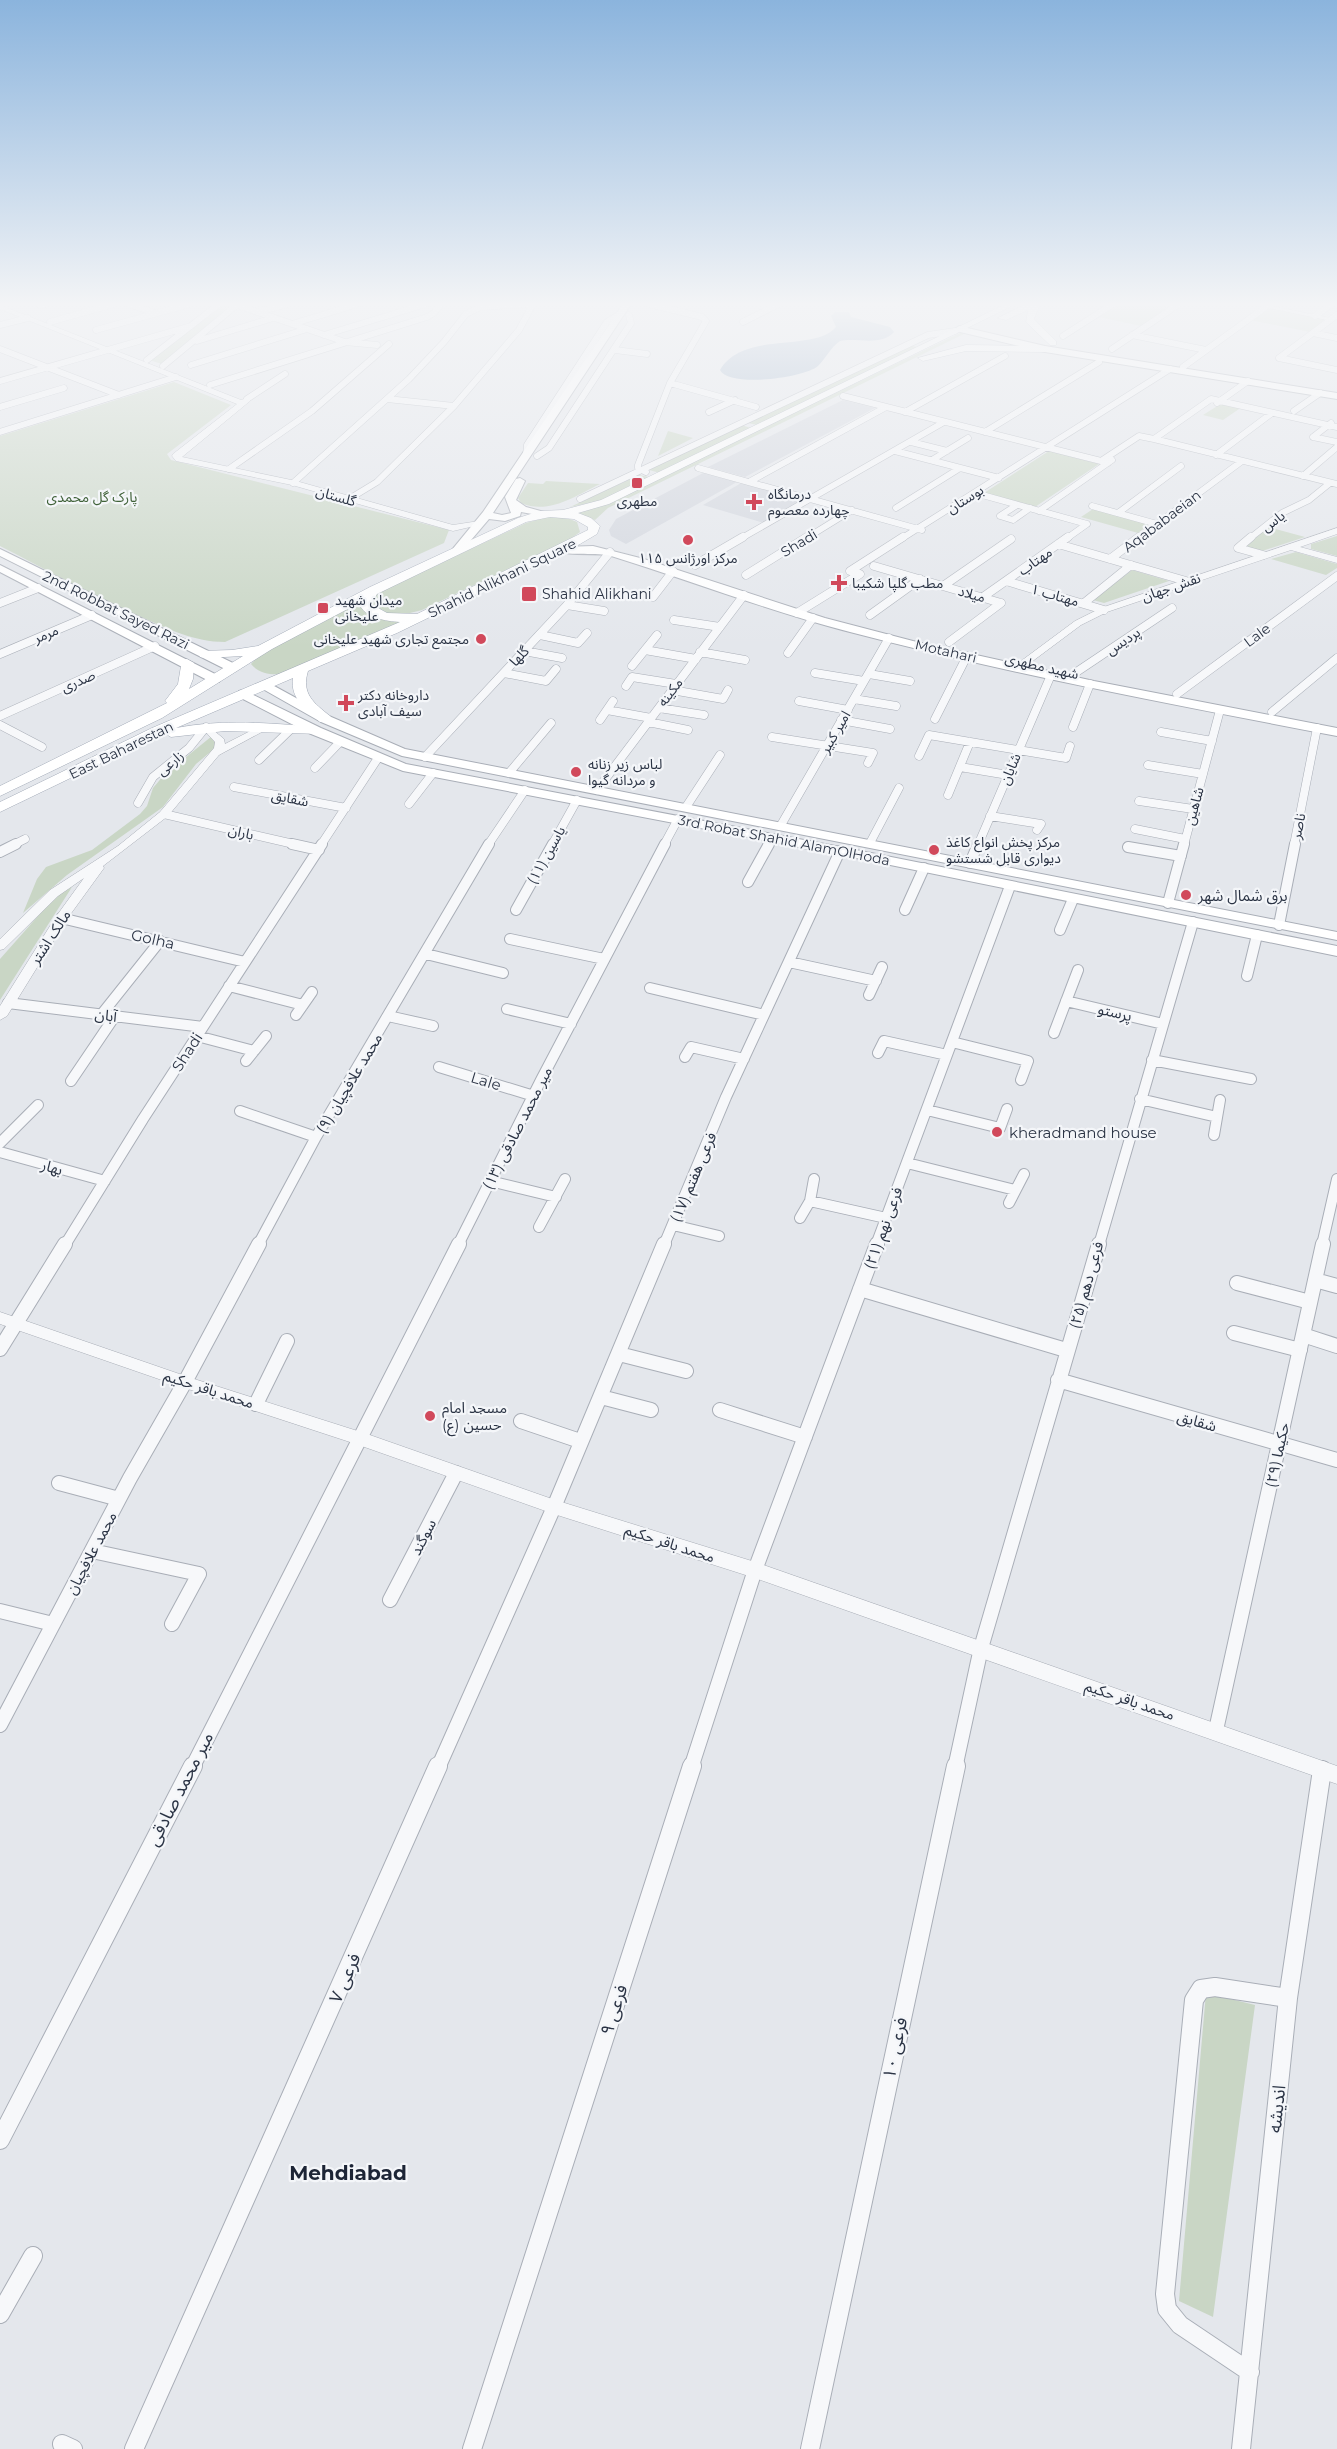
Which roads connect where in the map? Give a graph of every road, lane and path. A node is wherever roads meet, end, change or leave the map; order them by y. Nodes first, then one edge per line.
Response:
1 (44, 418) edge
2 (223, 418) edge
3 (301, 418) edge
4 (365, 418) edge
5 (442, 418) edge
6 (552, 418) edge
7 (560, 418) edge
8 (569, 418) edge
9 (656, 418) edge
10 (751, 418) edge
11 (775, 418) edge
12 (798, 418) edge
13 (865, 418) edge
14 (930, 418) edge
15 (1008, 418) edge
16 (1093, 418) edge
17 (1182, 418) edge
18 (1265, 418) edge
19 (1297, 418) edge
20 (1337, 419) edge
21 (944, 422) junction
22 (741, 423) junction
23 (1329, 425) junction
24 (756, 427) junction
25 (1337, 427) edge
26 (0, 432) edge
27 (986, 432) junction
28 (968, 438) dead end
29 (1150, 438) junction
30 (911, 442) junction
31 (1337, 442) edge
32 (1337, 447) edge
33 (1047, 448) junction
34 (895, 451) junction
35 (947, 451) junction
36 (1216, 455) junction
37 (537, 456) junction
38 (932, 460) junction
39 (1242, 461) junction
40 (1104, 462) junction
41 (1181, 466) dead end
42 (698, 468) junction
43 (960, 468) junction
44 (229, 469) junction
45 (642, 471) junction
46 (659, 476) junction
47 (1303, 476) junction
48 (999, 478) junction
49 (749, 482) junction
50 (293, 483) junction
51 (1333, 483) edge
52 (975, 493) junction
53 (985, 496) junction
54 (349, 499) junction
55 (580, 499) dead end
56 (812, 499) junction
57 (514, 505) junction
58 (1017, 505) junction
59 (1092, 506) dead end
60 (896, 508) dead end
61 (1030, 508) junction
62 (852, 510) junction
63 (1039, 511) junction
64 (543, 513) junction
65 (557, 513) junction
66 (1118, 513) junction
67 (487, 514) junction
68 (479, 524) junction
69 (1157, 524) junction
70 (453, 528) junction
71 (594, 529) junction
72 (917, 529) junction
73 (1337, 531) edge
74 (471, 535) junction
75 (1011, 539) dead end
76 (892, 544) junction
77 (1058, 544) junction
78 (1292, 547) junction
79 (561, 550) junction
80 (456, 551) junction
81 (0, 552) edge
82 (610, 552) junction
83 (1263, 555) junction
84 (1110, 559) junction
85 (1337, 560) edge
86 (695, 565) dead end
87 (1131, 565) junction
88 (874, 566) junction
89 (0, 568) edge
90 (673, 571) junction
91 (860, 574) junction
92 (746, 575) dead end
93 (1337, 576) edge
94 (921, 579) junction
95 (1006, 581) junction
96 (1186, 581) junction
97 (944, 586) junction
98 (38, 588) junction
99 (374, 590) junction
100 (744, 595) junction
101 (653, 597) dead end
102 (982, 597) junction
103 (0, 603) edge
104 (610, 603) dead end
105 (1084, 603) junction
106 (567, 605) junction
107 (1104, 609) junction
108 (1172, 609) dead end
109 (805, 613) junction
110 (92, 615) junction
111 (425, 615) junction
112 (870, 615) dead end
113 (674, 620) dead end
114 (720, 627) junction
115 (153, 630) junction
116 (587, 633) dead end
117 (540, 635) junction
118 (657, 635) dead end
119 (137, 637) junction
120 (889, 638) junction
121 (949, 642) dead end
122 (155, 646) junction
123 (267, 646) junction
124 (645, 650) junction
125 (524, 651) junction
126 (788, 652) dead end
127 (0, 654) edge
128 (205, 654) junction
129 (698, 655) junction
130 (967, 656) junction
131 (562, 658) dead end
132 (1337, 658) edge
133 (745, 660) dead end
134 (187, 663) junction
135 (1022, 664) junction
136 (633, 666) dead end
137 (233, 668) junction
138 (302, 669) junction
139 (556, 669) dead end
140 (504, 673) junction
141 (815, 673) dead end
142 (1075, 673) junction
143 (1051, 675) junction
144 (866, 677) junction
145 (215, 679) junction
146 (910, 681) dead end
147 (1090, 684) junction
148 (265, 685) junction
149 (626, 686) dead end
150 (674, 687) junction
151 (728, 690) dead end
152 (243, 694) junction
153 (1178, 694) junction
154 (854, 699) junction
155 (613, 701) dead end
156 (799, 701) dead end
157 (297, 704) junction
158 (896, 706) dead end
159 (659, 708) junction
160 (848, 710) junction
161 (1220, 710) junction
162 (607, 711) junction
163 (275, 712) junction
164 (1272, 712) junction
165 (157, 715) junction
166 (704, 715) dead end
167 (0, 716) edge
168 (325, 719) junction
169 (935, 719) dead end
170 (600, 720) dead end
171 (650, 720) junction
172 (841, 720) junction
173 (550, 723) dead end
174 (174, 724) junction
175 (1337, 724) edge
176 (0, 725) edge
177 (266, 727) junction
178 (1073, 727) dead end
179 (206, 728) junction
180 (1317, 728) junction
181 (291, 729) junction
182 (890, 729) dead end
183 (688, 730) dead end
184 (316, 731) junction
185 (1161, 732) dead end
186 (1337, 732) edge
187 (772, 737) dead end
188 (1212, 741) junction
189 (136, 742) junction
190 (340, 742) junction
191 (970, 742) junction
192 (826, 746) junction
193 (1070, 746) dead end
194 (42, 747) dead end
195 (1018, 750) junction
196 (215, 753) junction
197 (720, 755) dead end
198 (919, 756) dead end
199 (425, 757) junction
200 (378, 758) junction
201 (259, 760) dead end
202 (868, 763) dead end
203 (1148, 765) dead end
204 (960, 767) junction
205 (315, 768) dead end
206 (432, 773) junction
207 (509, 773) junction
208 (1203, 774) junction
209 (1008, 775) junction
210 (22, 781) junction
211 (0, 785) edge
212 (234, 787) dead end
213 (899, 789) dead end
214 (525, 790) junction
215 (597, 790) junction
216 (0, 792) edge
217 (948, 795) dead end
218 (577, 800) junction
219 (1139, 801) dead end
220 (138, 803) dead end
221 (409, 804) dead end
222 (686, 807) junction
223 (0, 808) edge
224 (346, 808) junction
225 (1193, 809) junction
226 (164, 814) junction
227 (990, 816) junction
228 (678, 819) junction
229 (781, 825) junction
230 (1039, 827) dead end
231 (1135, 829) dead end
232 (772, 838) junction
233 (25, 839) dead end
234 (1185, 839) junction
235 (870, 843) junction
236 (1128, 847) dead end
237 (319, 850) junction
238 (840, 851) junction
239 (0, 852) edge
240 (1181, 856) junction
241 (103, 861) junction
242 (970, 863) junction
243 (924, 868) junction
244 (748, 882) dead end
245 (1010, 886) junction
246 (1046, 886) junction
247 (1107, 898) junction
248 (1073, 899) junction
249 (1168, 903) junction
250 (516, 910) dead end
251 (905, 910) dead end
252 (61, 918) junction
253 (1193, 922) junction
254 (1279, 925) junction
255 (1060, 930) dead end
256 (1257, 935) junction
257 (1337, 936) edge
258 (510, 939) dead end
259 (160, 940) junction
260 (0, 946) edge
261 (1337, 951) edge
262 (426, 954) junction
263 (604, 959) junction
264 (245, 962) junction
265 (789, 962) junction
266 (882, 967) dead end
267 (1078, 970) dead end
268 (503, 973) dead end
269 (1247, 976) dead end
270 (876, 981) junction
271 (229, 986) junction
272 (650, 988) dead end
273 (312, 992) dead end
274 (869, 995) dead end
275 (1066, 1001) junction
276 (8, 1003) junction
277 (303, 1005) junction
278 (507, 1009) dead end
279 (101, 1015) junction
280 (764, 1015) junction
281 (0, 1016) edge
282 (115, 1016) junction
283 (296, 1016) dead end
284 (388, 1016) junction
285 (571, 1024) junction
286 (1163, 1024) junction
287 (433, 1026) dead end
288 (200, 1032) junction
289 (1054, 1033) dead end
290 (266, 1036) dead end
291 (952, 1042) junction
292 (254, 1051) junction
293 (878, 1053) dead end
294 (947, 1055) junction
295 (685, 1057) dead end
296 (744, 1059) junction
297 (1152, 1060) junction
298 (246, 1061) dead end
299 (439, 1066) dead end
300 (1251, 1079) dead end
301 (1022, 1080) dead end
302 (71, 1081) dead end
303 (534, 1096) junction
304 (1140, 1099) junction
305 (1220, 1100) dead end
306 (38, 1105) dead end
307 (1007, 1109) dead end
308 (927, 1110) junction
309 (240, 1112) dead end
310 (1217, 1118) junction
311 (1214, 1135) dead end
312 (316, 1137) junction
313 (1, 1151) edge
314 (907, 1163) junction
315 (1024, 1174) dead end
316 (565, 1179) dead end
317 (814, 1179) dead end
318 (1337, 1179) edge
319 (105, 1181) junction
320 (490, 1181) junction
321 (1015, 1190) junction
322 (556, 1197) junction
323 (810, 1201) junction
324 (1009, 1203) dead end
325 (800, 1218) dead end
326 (886, 1218) junction
327 (673, 1225) junction
328 (539, 1227) dead end
329 (719, 1236) dead end
330 (1315, 1280) junction
331 (1237, 1283) dead end
332 (1337, 1286) edge
333 (860, 1289) junction
334 (1310, 1302) junction
335 (8, 1321) edge
336 (1234, 1333) dead end
337 (1303, 1335) junction
338 (287, 1341) dead end
339 (1337, 1346) edge
340 (0, 1349) edge
341 (1066, 1350) junction
342 (1300, 1350) junction
343 (619, 1354) junction
344 (686, 1371) dead end
345 (1058, 1380) junction
346 (185, 1382) junction
347 (601, 1397) junction
348 (256, 1404) junction
349 (651, 1410) dead end
350 (720, 1410) dead end
351 (521, 1421) dead end
352 (805, 1437) junction
353 (361, 1439) junction
354 (580, 1441) junction
355 (1279, 1445) junction
356 (1337, 1460) edge
357 (456, 1473) junction
358 (59, 1483) dead end
359 (119, 1499) junction
360 (554, 1507) junction
361 (92, 1551) junction
362 (755, 1570) junction
363 (390, 1600) dead end
364 (0, 1611) edge
365 (172, 1623) dead end
366 (53, 1624) junction
367 (981, 1648) junction
368 (0, 1725) edge
369 (1216, 1730) junction
370 (1330, 1772) edge
371 (1288, 1998) junction
372 (0, 2140) edge
373 (33, 2256) dead end
374 (0, 2314) edge
375 (1250, 2372) junction
376 (134, 2449) edge
377 (472, 2449) edge
378 (810, 2449) edge
379 (1241, 2449) edge

1 - 26 street
2 - 44 street, گلستان
3 - 44 street
4 - 50 street
5 - 54 street
6 - 67 main road
7 - 37 main road
8 - 37 street
9 - 45 street
10 - 22 street
11 - 24 main road
12 - 42 main road
13 - 49 street
14 - 21 street
15 - 27 street
16 - 33 street, بوستان
17 - 29 street
18 - 36 street
19 - 23 street
20 - 23 street
21 - 27 street
21 - 30 street
22 - 24 street
22 - 45 street
23 - 25 street
23 - 31 street
24 - 46 main road
27 - 33 street
28 - 35 street
29 - 36 street
29 - 40 street
30 - 34 street
30 - 35 street
32 - 47 street
33 - 40 street
33 - 48 street, بوستان
34 - 38 street
34 - 56 street
35 - 38 street
36 - 39 street
37 - 57 main road
38 - 43 street
39 - 47 street
39 - 69 street, Aqababaeian
40 - 63 street
41 - 66 street
42 - 49 street
42 - 71 main road
43 - 48 street
43 - 60 street
44 - 50 street, گلستان
45 - 46 street
45 - 55 street
46 - 65 main road
47 - 51 street
48 - 52 street, بوستان
49 - 56 street
50 - 54 street, گلستان
51 - 83 street, یاس
52 - 53 street
52 - 72 street, بوستان
53 - 58 street
53 - 72 street, بوستان
54 - 70 street, گلستان
56 - 62 street
56 - 86 street
57 - 64 main road
57 - 67 main road
58 - 61 street
58 - 61 street
59 - 66 street
61 - 63 street
62 - 72 street
62 - 92 street, Shadi
63 - 77 street, مهتاب
64 - 65 main road, Shahid Alikhani Square
64 - 80 main road, Shahid Alikhani Square
65 - 71 main road, Shahid Alikhani Square
66 - 69 street
67 - 68 main road
68 - 70 street, گلستان
68 - 74 main road
69 - 84 street, Aqababaeian
70 - 74 street
71 - 79 main road, Shahid Alikhani Square
71 - 109 main road, Motahari
72 - 76 street
73 - 78 street, نقش جهان
74 - 80 main road
75 - 97 street
76 - 88 street
76 - 91 street
77 - 84 street
77 - 95 street, مهتاب
78 - 83 street, نقش جهان
78 - 85 street
79 - 82 main road, Motahari
79 - 111 main road, Shahid Alikhani Square
80 - 99 main road, Shahid Alikhani Square
81 - 115 main road, 2nd Robbat Sayed Razi
82 - 90 main road, Motahari
82 - 106 street, گلها
83 - 96 street, نقش جهان
84 - 87 street
87 - 96 street
87 - 105 street
88 - 91 street
88 - 94 street, میلاد
89 - 98 main road, 2nd Robbat Sayed Razi
90 - 100 main road, Motahari
90 - 101 street
91 - 109 street
93 - 153 street, Lale
94 - 97 street, میلاد
94 - 112 street
95 - 102 street, مهتاب
95 - 105 street, مهتاب ۱
96 - 107 street, نقش جهان
97 - 102 street, میلاد
98 - 103 street
98 - 110 main road, 2nd Robbat Sayed Razi
99 - 111 main road
99 - 123 main road, Shahid Alikhani Square
100 - 109 main road, Motahari
100 - 114 street, مکینه
102 - 121 street, میلاد
104 - 106 street
105 - 107 street, مهتاب ۱
106 - 117 street, گلها
107 - 135 street, نقش جهان
108 - 142 street, پردیس
109 - 120 main road, Motahari
109 - 126 street
109 - 135 main road, شهید مطهری
110 - 119 main road, 2nd Robbat Sayed Razi
110 - 127 street, مرمر
111 - 138 main road, Shahid Alikhani Square
113 - 114 street
114 - 129 street, مکینه
115 - 119 main road
115 - 128 main road, 2nd Robbat Sayed Razi
116 - 117 street
117 - 125 street, گلها
118 - 124 street
119 - 122 main road, 2nd Robbat Sayed Razi
120 - 130 main road, Motahari
120 - 144 street, امیر کبیر
122 - 134 main road, 2nd Robbat Sayed Razi
122 - 167 street, صدری
123 - 128 main road
123 - 137 main road, Shahid Alikhani Square
124 - 129 street
124 - 136 street
125 - 131 street
125 - 140 street, گلها
128 - 137 main road, 2nd Robbat Sayed Razi
129 - 133 street
129 - 150 street, مکینه
130 - 135 main road, Motahari
130 - 169 street
132 - 164 street
134 - 145 main road, 2nd Robbat Sayed Razi
134 - 165 main road
135 - 142 main road, شهید مطهری
135 - 143 main road, Motahari
137 - 145 main road, Shahid Alikhani Square
137 - 148 main road
138 - 148 main road, Shahid Alikhani Square
138 - 168 main road
139 - 140 street
140 - 199 street, گلها
141 - 144 street
142 - 153 main road, شهید مطهری
143 - 147 main road, Motahari
143 - 195 street, شایان
144 - 146 street
144 - 154 street, امیر کبیر
145 - 152 main road
145 - 165 main road, East Baharestan
147 - 161 main road, Motahari
147 - 178 street
148 - 152 main road, Shahid Alikhani Square
148 - 157 main road, 3rd Robat Shahid AlamOlHoda
149 - 150 street
150 - 151 street
150 - 159 street, مکینه
152 - 163 main road, 3rd Robat Shahid AlamOlHoda
152 - 174 main road, East Baharestan
153 - 164 main road, شهید مطهری
154 - 158 street
154 - 160 street, امیر کبیر
155 - 162 street
156 - 160 street
157 - 163 main road
157 - 168 main road, 3rd Robat Shahid AlamOlHoda
159 - 166 street
159 - 171 street, مکینه
160 - 172 street, امیر کبیر
161 - 180 main road, Motahari
161 - 188 street, شاهین
162 - 170 street
162 - 171 street
163 - 184 main road, 3rd Robat Shahid AlamOlHoda
164 - 175 main road, شهید مطهری
165 - 174 main road
165 - 210 main road, East Baharestan
168 - 199 main road, 3rd Robat Shahid AlamOlHoda
171 - 183 street
171 - 215 street, مکینه
172 - 182 street
172 - 192 street, امیر کبیر
173 - 207 street
174 - 189 main road, East Baharestan
176 - 194 street
177 - 179 main road
177 - 181 main road
177 - 196 street
179 - 189 main road
179 - 196 street
179 - 220 street, زارعی
180 - 186 main road, Motahari
180 - 254 street, ناصر
181 - 184 main road
181 - 201 street
184 - 190 main road, 3rd Robat Shahid AlamOlHoda
185 - 188 street
187 - 192 street
188 - 208 street, شاهین
189 - 223 main road, East Baharestan
190 - 200 main road, 3rd Robat Shahid AlamOlHoda
190 - 205 street
191 - 195 street
191 - 198 street
191 - 204 street
192 - 202 street
192 - 229 street, امیر کبیر
193 - 195 street
195 - 209 street, شایان
196 - 226 street, مالک اشتر
197 - 222 street
199 - 207 main road, 3rd Robat Shahid AlamOlHoda
200 - 206 main road, 3rd Robat Shahid AlamOlHoda
200 - 224 street, Shadi
203 - 208 street
204 - 209 street
204 - 217 street
206 - 214 main road, 3rd Robat Shahid AlamOlHoda
206 - 221 street
207 - 215 main road, 3rd Robat Shahid AlamOlHoda
208 - 225 street, شاهین
209 - 227 street, شایان
210 - 211 street
210 - 216 main road, East Baharestan
212 - 224 street, شقایق
213 - 235 street
214 - 218 main road, 3rd Robat Shahid AlamOlHoda
214 - 262 street, محمد علافچیان (۹)
215 - 222 main road, 3rd Robat Shahid AlamOlHoda
218 - 228 main road, 3rd Robat Shahid AlamOlHoda
218 - 250 street, یاسین (۱۱)
219 - 225 street
222 - 229 main road, 3rd Robat Shahid AlamOlHoda
224 - 237 street, Shadi
225 - 234 street, شاهین
226 - 237 street, باران
226 - 241 street, مالک اشتر
227 - 230 street
227 - 242 street, شایان
228 - 232 main road, 3rd Robat Shahid AlamOlHoda
228 - 263 street, میر محمد صادقی (۱۳)
229 - 235 main road, 3rd Robat Shahid AlamOlHoda
231 - 234 street
232 - 238 main road, 3rd Robat Shahid AlamOlHoda
232 - 244 street
233 - 239 street
234 - 240 street, شاهین
235 - 242 main road, 3rd Robat Shahid AlamOlHoda
236 - 240 street
237 - 264 street, Shadi
238 - 243 main road, 3rd Robat Shahid AlamOlHoda
238 - 265 street, فرعی هفتم (۱۷)
240 - 249 street, شاهین
241 - 252 street, مالک اشتر
241 - 260 street, مالک اشتر
242 - 246 main road, 3rd Robat Shahid AlamOlHoda
243 - 245 main road, 3rd Robat Shahid AlamOlHoda
243 - 251 street
245 - 246 main road, 3rd Robat Shahid AlamOlHoda
245 - 291 street, فرعی نهم (۲۱)
246 - 247 main road, 3rd Robat Shahid AlamOlHoda
246 - 248 main road, 3rd Robat Shahid AlamOlHoda
247 - 248 main road, 3rd Robat Shahid AlamOlHoda
247 - 249 main road, 3rd Robat Shahid AlamOlHoda
247 - 253 main road, 3rd Robat Shahid AlamOlHoda
248 - 255 street
249 - 254 main road, 3rd Robat Shahid AlamOlHoda
252 - 259 street, Golha
252 - 276 street, مالک اشتر
253 - 256 main road, 3rd Robat Shahid AlamOlHoda
253 - 286 street, فرعی دهم (۲۵)
254 - 257 main road, 3rd Robat Shahid AlamOlHoda
256 - 261 main road, 3rd Robat Shahid AlamOlHoda
256 - 269 street
258 - 263 street
259 - 264 street, Golha
259 - 279 street
262 - 268 street
262 - 284 street, محمد علافچیان (۹)
263 - 285 street, میر محمد صادقی (۱۳)
264 - 271 street, Shadi
265 - 270 street
265 - 280 street, فرعی هفتم (۱۷)
266 - 270 street
267 - 275 street
270 - 274 street
271 - 277 street
271 - 288 street, Shadi
272 - 280 street
273 - 277 street
275 - 286 street, پرستو
275 - 289 street
276 - 279 street, آبان
276 - 281 street, مالک اشتر
277 - 283 street
278 - 285 street
279 - 282 street, آبان
280 - 296 street, فرعی هفتم (۱۷)
282 - 288 street, آبان
282 - 302 street
284 - 287 street
284 - 312 street, محمد علافچیان (۹)
285 - 303 street, میر محمد صادقی (۱۳)
286 - 297 street, فرعی دهم (۲۵)
288 - 292 street, آبان
288 - 319 street, Shadi
290 - 292 street
291 - 294 street, فرعی نهم (۲۱)
291 - 301 street
292 - 298 street
293 - 294 street
294 - 308 street, فرعی نهم (۲۱)
295 - 296 street
296 - 327 street, فرعی هفتم (۱۷)
297 - 300 street
297 - 304 street, فرعی دهم (۲۵)
299 - 303 street, Lale
303 - 320 street, میر محمد صادقی (۱۳)
304 - 310 street
304 - 341 street, فرعی دهم (۲۵)
305 - 310 street
306 - 313 street
307 - 308 street
308 - 314 street, فرعی نهم (۲۱)
309 - 312 street
310 - 311 street
312 - 346 street, محمد علافچیان (۹)
313 - 319 street, بهار
314 - 321 street
314 - 326 street, فرعی نهم (۲۱)
315 - 321 street
316 - 322 street
317 - 323 street
318 - 330 street, حکیما (۲۹)
319 - 335 street, Shadi
320 - 322 street
320 - 353 street, میر محمد صادقی (۱۳)
321 - 324 street
322 - 328 street
323 - 325 street
323 - 326 street
326 - 333 street, فرعی نهم (۲۱)
327 - 329 street
327 - 343 street, فرعی هفتم (۱۷)
330 - 332 street
330 - 334 street, حکیما (۲۹)
331 - 334 street
333 - 341 street
333 - 352 street, فرعی نهم (۲۱)
334 - 337 street, حکیما (۲۹)
335 - 340 street, Shadi
335 - 346 street, محمد باقر حکیم
336 - 342 street
337 - 339 street
337 - 342 street, حکیما (۲۹)
338 - 348 street
341 - 345 street, فرعی دهم (۲۵)
342 - 355 street, حکیما (۲۹)
343 - 344 street
343 - 347 street, فرعی هفتم (۱۷)
345 - 355 street, شقایق
345 - 367 street, فرعی دهم (۲۵)
346 - 348 street, محمد باقر حکیم
346 - 359 street, محمد علافچیان
347 - 349 street
347 - 354 street, فرعی هفتم (۱۷)
348 - 353 street, محمد باقر حکیم
350 - 352 street
351 - 354 street
352 - 362 street, فرعی نهم (۲۱)
353 - 357 street, محمد باقر حکیم
353 - 372 street, میر محمد صادقی
354 - 360 street, فرعی هفتم (۱۷)
355 - 356 street, شقایق
355 - 369 street, حکیما (۲۹)
357 - 360 street, محمد باقر حکیم
357 - 363 street, سوگند
358 - 359 street
359 - 361 street, محمد علافچیان
360 - 362 street, محمد باقر حکیم
360 - 376 street, فرعی ۷
361 - 365 street
361 - 366 street, محمد علافچیان
362 - 367 street, محمد باقر حکیم
362 - 377 street, فرعی ۹
364 - 366 street
366 - 368 street, محمد علافچیان
367 - 369 street, محمد باقر حکیم
367 - 378 street, فرعی ۱۰
369 - 370 street, محمد باقر حکیم
370 - 371 street, اندیشه
371 - 375 street, اندیشه
371 - 375 street
373 - 374 street
375 - 379 street, اندیشه

